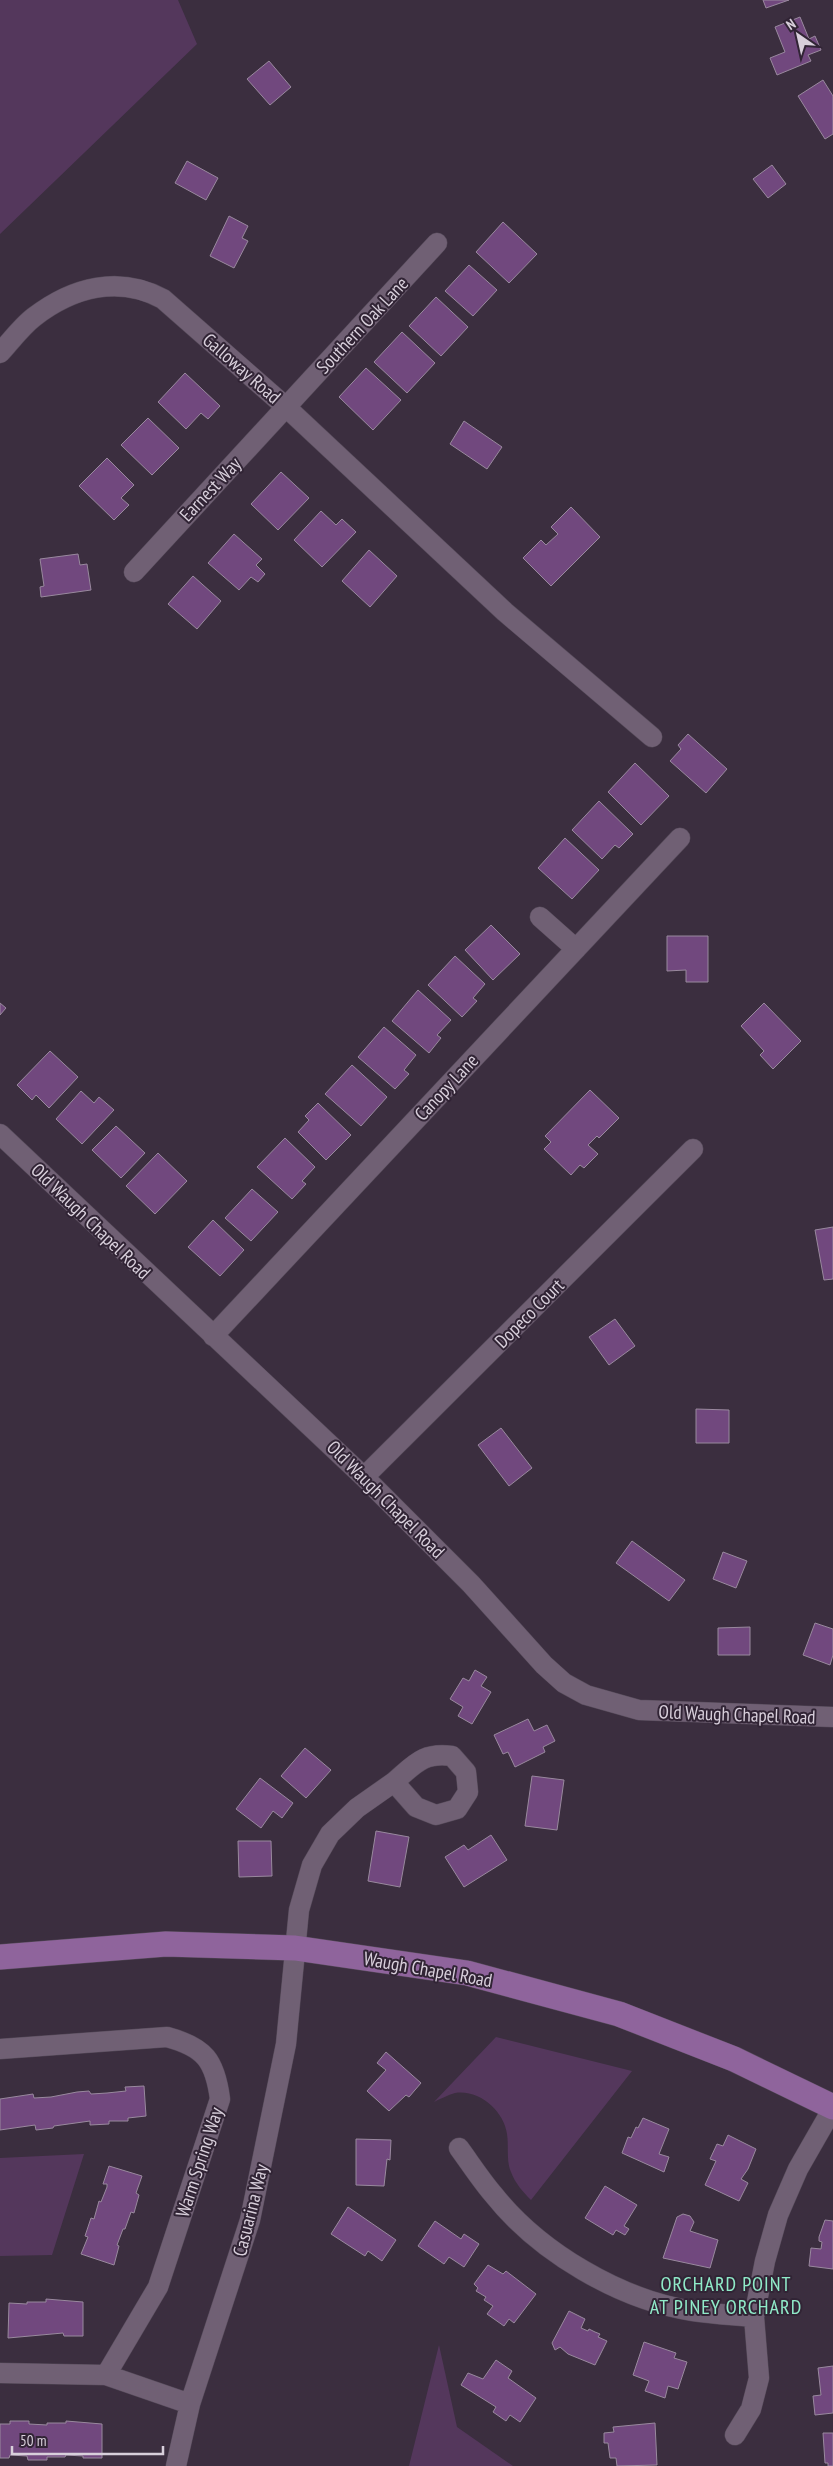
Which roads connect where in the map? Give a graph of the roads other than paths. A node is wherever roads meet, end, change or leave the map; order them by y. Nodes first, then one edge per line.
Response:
1 (437, 243) dead end
2 (0, 353) edge
3 (286, 407) junction
4 (134, 572) dead end
5 (652, 737) dead end
6 (680, 838) dead end
7 (540, 917) dead end
8 (576, 949) junction
9 (0, 1134) edge
10 (693, 1150) dead end
11 (213, 1336) junction
12 (364, 1476) junction
13 (833, 1717) edge
14 (394, 1782) dead end
15 (295, 1948) junction
16 (0, 1957) edge
17 (0, 2049) edge
18 (833, 2108) edge
19 (459, 2148) dead end
20 (754, 2318) junction
21 (0, 2373) edge
22 (106, 2375) junction
23 (190, 2404) junction
24 (735, 2435) dead end
25 (176, 2466) edge

1 - 3 street, Southern Oak Lane
2 - 3 street, Galloway Road
3 - 4 street, Earnest Way
3 - 5 street, Galloway Road
6 - 8 street, Canopy Lane
7 - 8 street
8 - 11 street, Canopy Lane
9 - 11 street, Old Waugh Chapel Road
10 - 12 street, Dopeco Court
11 - 12 street, Old Waugh Chapel Road
12 - 13 street, Old Waugh Chapel Road
14 - 15 street, Casuarina Way
15 - 16 main road, Waugh Chapel Road
15 - 18 main road, Waugh Chapel Road
15 - 23 street, Casuarina Way
17 - 22 street, Warm Spring Way
18 - 20 street
19 - 20 street
20 - 24 street
21 - 22 street
22 - 23 street
23 - 25 street, Casuarina Way

